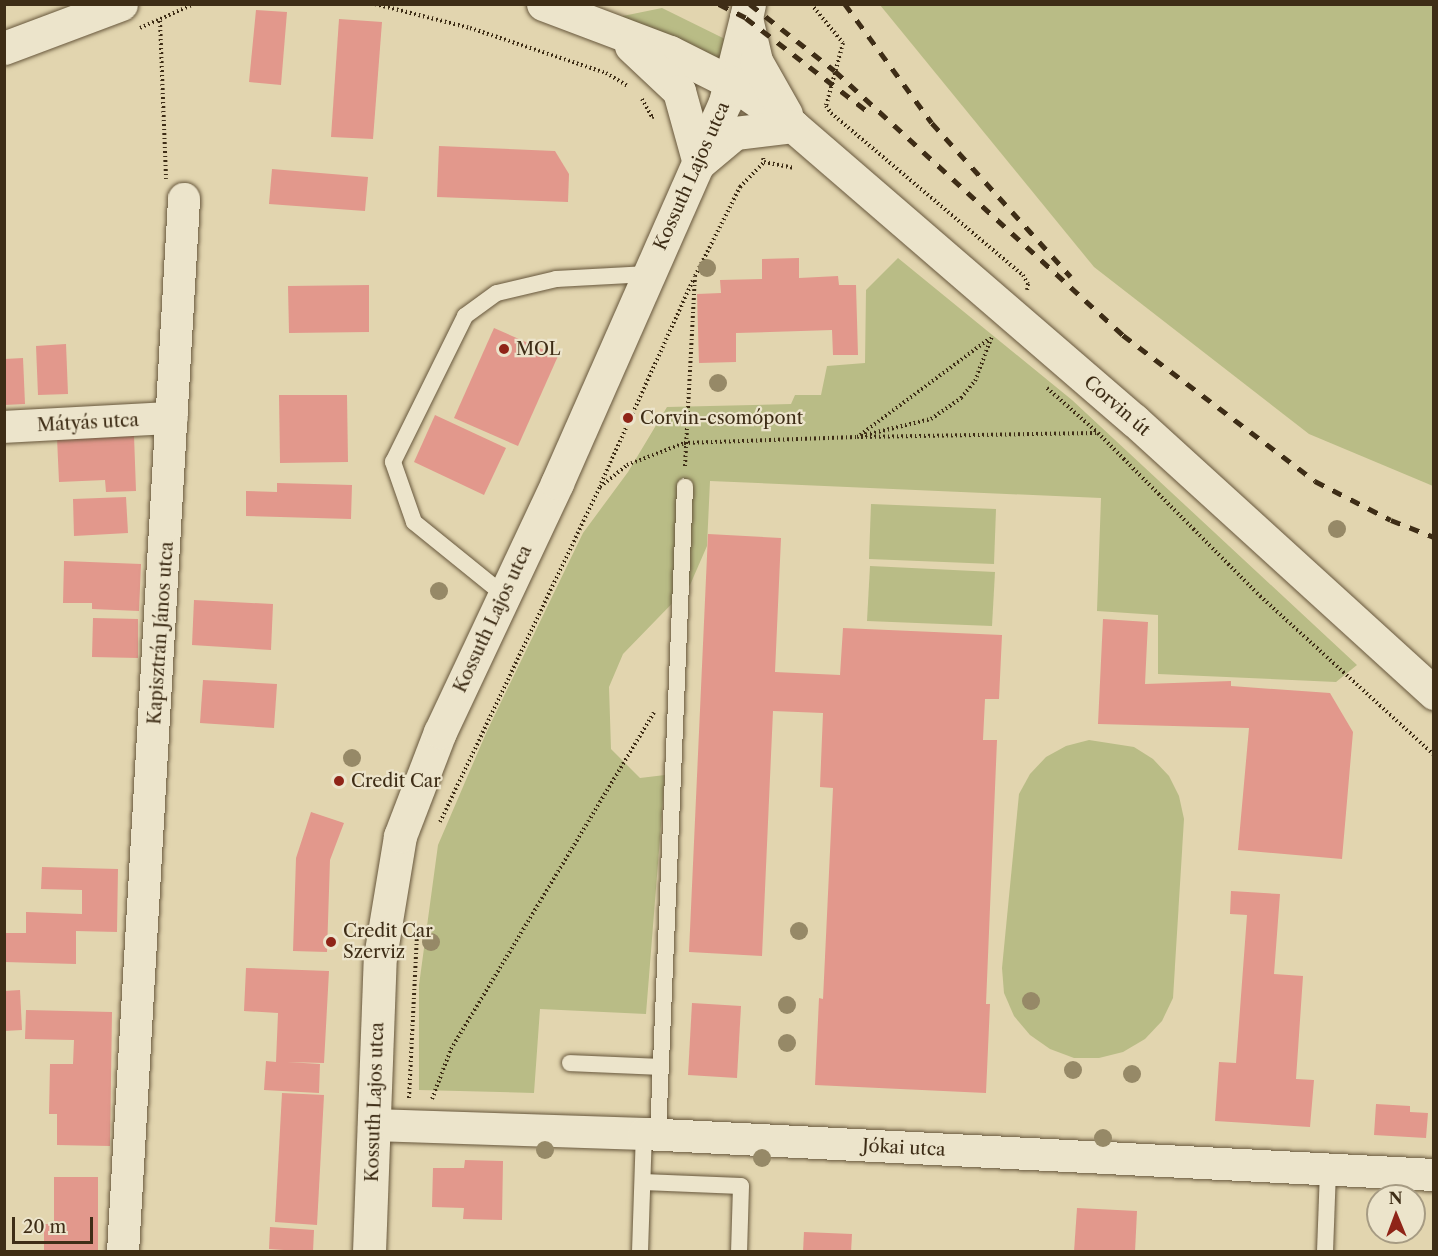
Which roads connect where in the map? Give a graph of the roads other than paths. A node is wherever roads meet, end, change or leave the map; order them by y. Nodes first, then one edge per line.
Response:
1 (121, 4) edge
2 (543, 4) edge
3 (748, 11) edge
4 (603, 25) junction
5 (4, 48) edge
6 (732, 82) junction
7 (793, 126) junction
8 (699, 163) junction
9 (184, 199) road end
10 (648, 274) junction
11 (172, 418) junction
12 (4, 427) edge
13 (685, 487) road end
14 (504, 595) junction
15 (1434, 693) edge
16 (570, 1063) dead end
17 (660, 1068) junction
18 (374, 1125) junction
19 (651, 1134) junction
20 (1328, 1170) junction
21 (1434, 1175) edge
22 (643, 1182) junction
23 (123, 1251) edge
24 (369, 1251) edge
25 (640, 1251) edge
26 (739, 1251) edge
27 (1325, 1251) edge

1 - 5 main road
2 - 4 main road
3 - 6 main road, Kossuth Lajos utca
3 - 7 main road
4 - 6 main road
4 - 8 main road
6 - 7 main road
6 - 8 main road, Kossuth Lajos utca
7 - 8 main road
7 - 15 main road, Corvin út
8 - 10 main road, Kossuth Lajos utca
9 - 11 street, Kapisztrán János utca
10 - 14 main road, Kossuth Lajos utca
10 - 14 lane
11 - 12 street, Mátyás utca
11 - 23 street, Kapisztrán János utca
13 - 17 lane
14 - 18 main road, Kossuth Lajos utca
16 - 17 lane
17 - 19 lane
18 - 19 street, Jókai utca
18 - 24 main road, Kossuth Lajos utca
19 - 20 street, Jókai utca
19 - 22 lane
20 - 21 street, Jókai utca
20 - 27 lane
22 - 25 lane
22 - 26 lane

